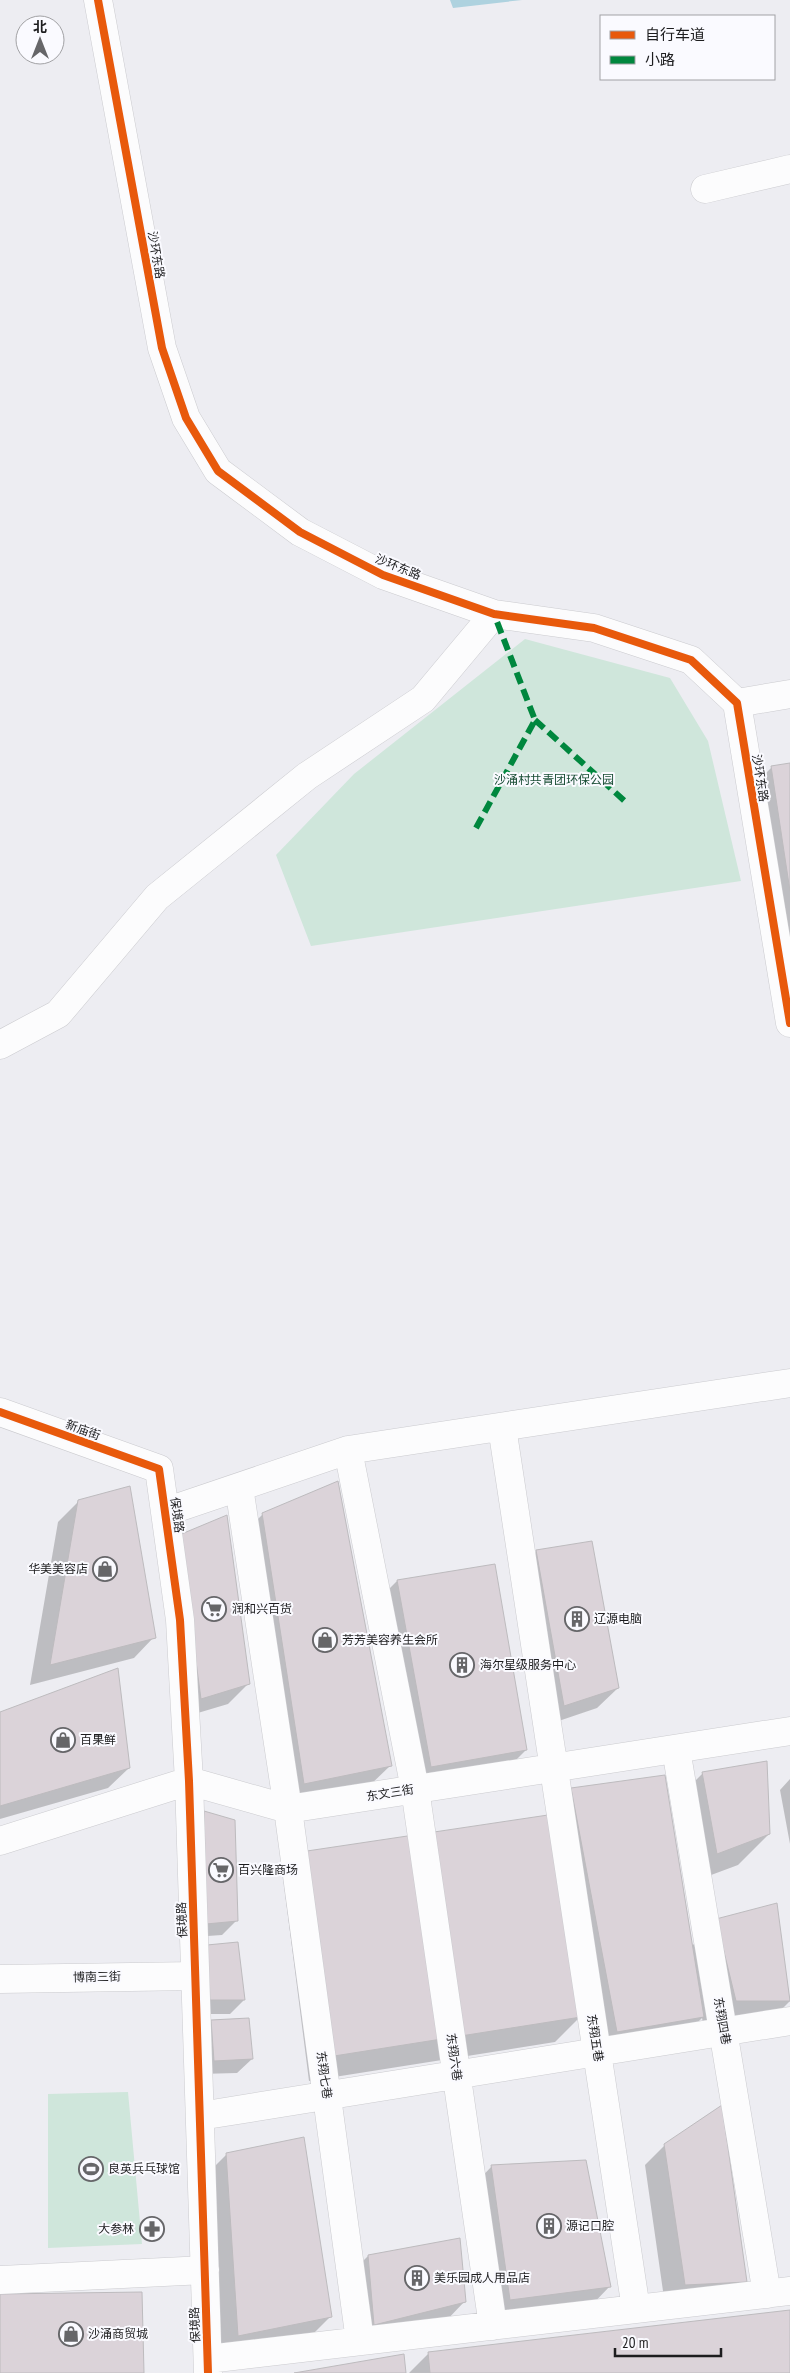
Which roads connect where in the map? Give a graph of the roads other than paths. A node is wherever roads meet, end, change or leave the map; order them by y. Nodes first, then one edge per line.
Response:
1 (98, 0) edge
2 (790, 169) edge
3 (705, 189) dead end
4 (494, 614) junction
5 (790, 694) edge
6 (737, 703) junction
7 (790, 1023) edge
8 (0, 1045) edge
9 (790, 1383) edge
10 (0, 1412) edge
11 (502, 1427) junction
12 (348, 1450) junction
13 (159, 1469) joint
14 (239, 1487) junction
15 (165, 1512) junction
16 (790, 1731) edge
17 (676, 1749) junction
18 (554, 1768) junction
19 (189, 1780) junction
20 (415, 1789) junction
21 (288, 1809) junction
22 (0, 1841) edge
23 (195, 1976) junction
24 (0, 1978) edge
25 (790, 2021) edge
26 (200, 2116) junction
27 (205, 2270) junction
28 (0, 2280) edge
29 (779, 2293) edge
30 (636, 2309) junction
31 (493, 2326) junction
32 (360, 2341) junction
33 (208, 2366) edge

1 - 4 street, 沙环东路
2 - 3 street
4 - 6 street, 沙环东路
4 - 8 street
5 - 6 street
6 - 7 street, 沙环东路
9 - 11 street
10 - 13 street, 新庙街
11 - 12 street
11 - 18 street, 东翔五巷
12 - 14 street
12 - 20 street, 东翔六巷
13 - 15 street, 保境路
14 - 15 street
14 - 21 street, 东翔七巷
15 - 19 street, 保境路
16 - 17 street, 东文三街
17 - 18 street, 东文三街
17 - 29 street, 东翔四巷
18 - 20 street, 东文三街
18 - 30 street, 东翔五巷
19 - 21 street, 东文三街
19 - 22 street
19 - 23 street, 保境路
20 - 21 street, 东文三街
20 - 31 street, 东翔六巷
21 - 32 street, 东翔七巷
23 - 24 street, 博南三街
23 - 26 street, 保境路
25 - 26 street
26 - 27 street, 保境路
27 - 28 street
27 - 33 street, 保境路
29 - 30 street
30 - 31 street
31 - 32 street
32 - 33 street

